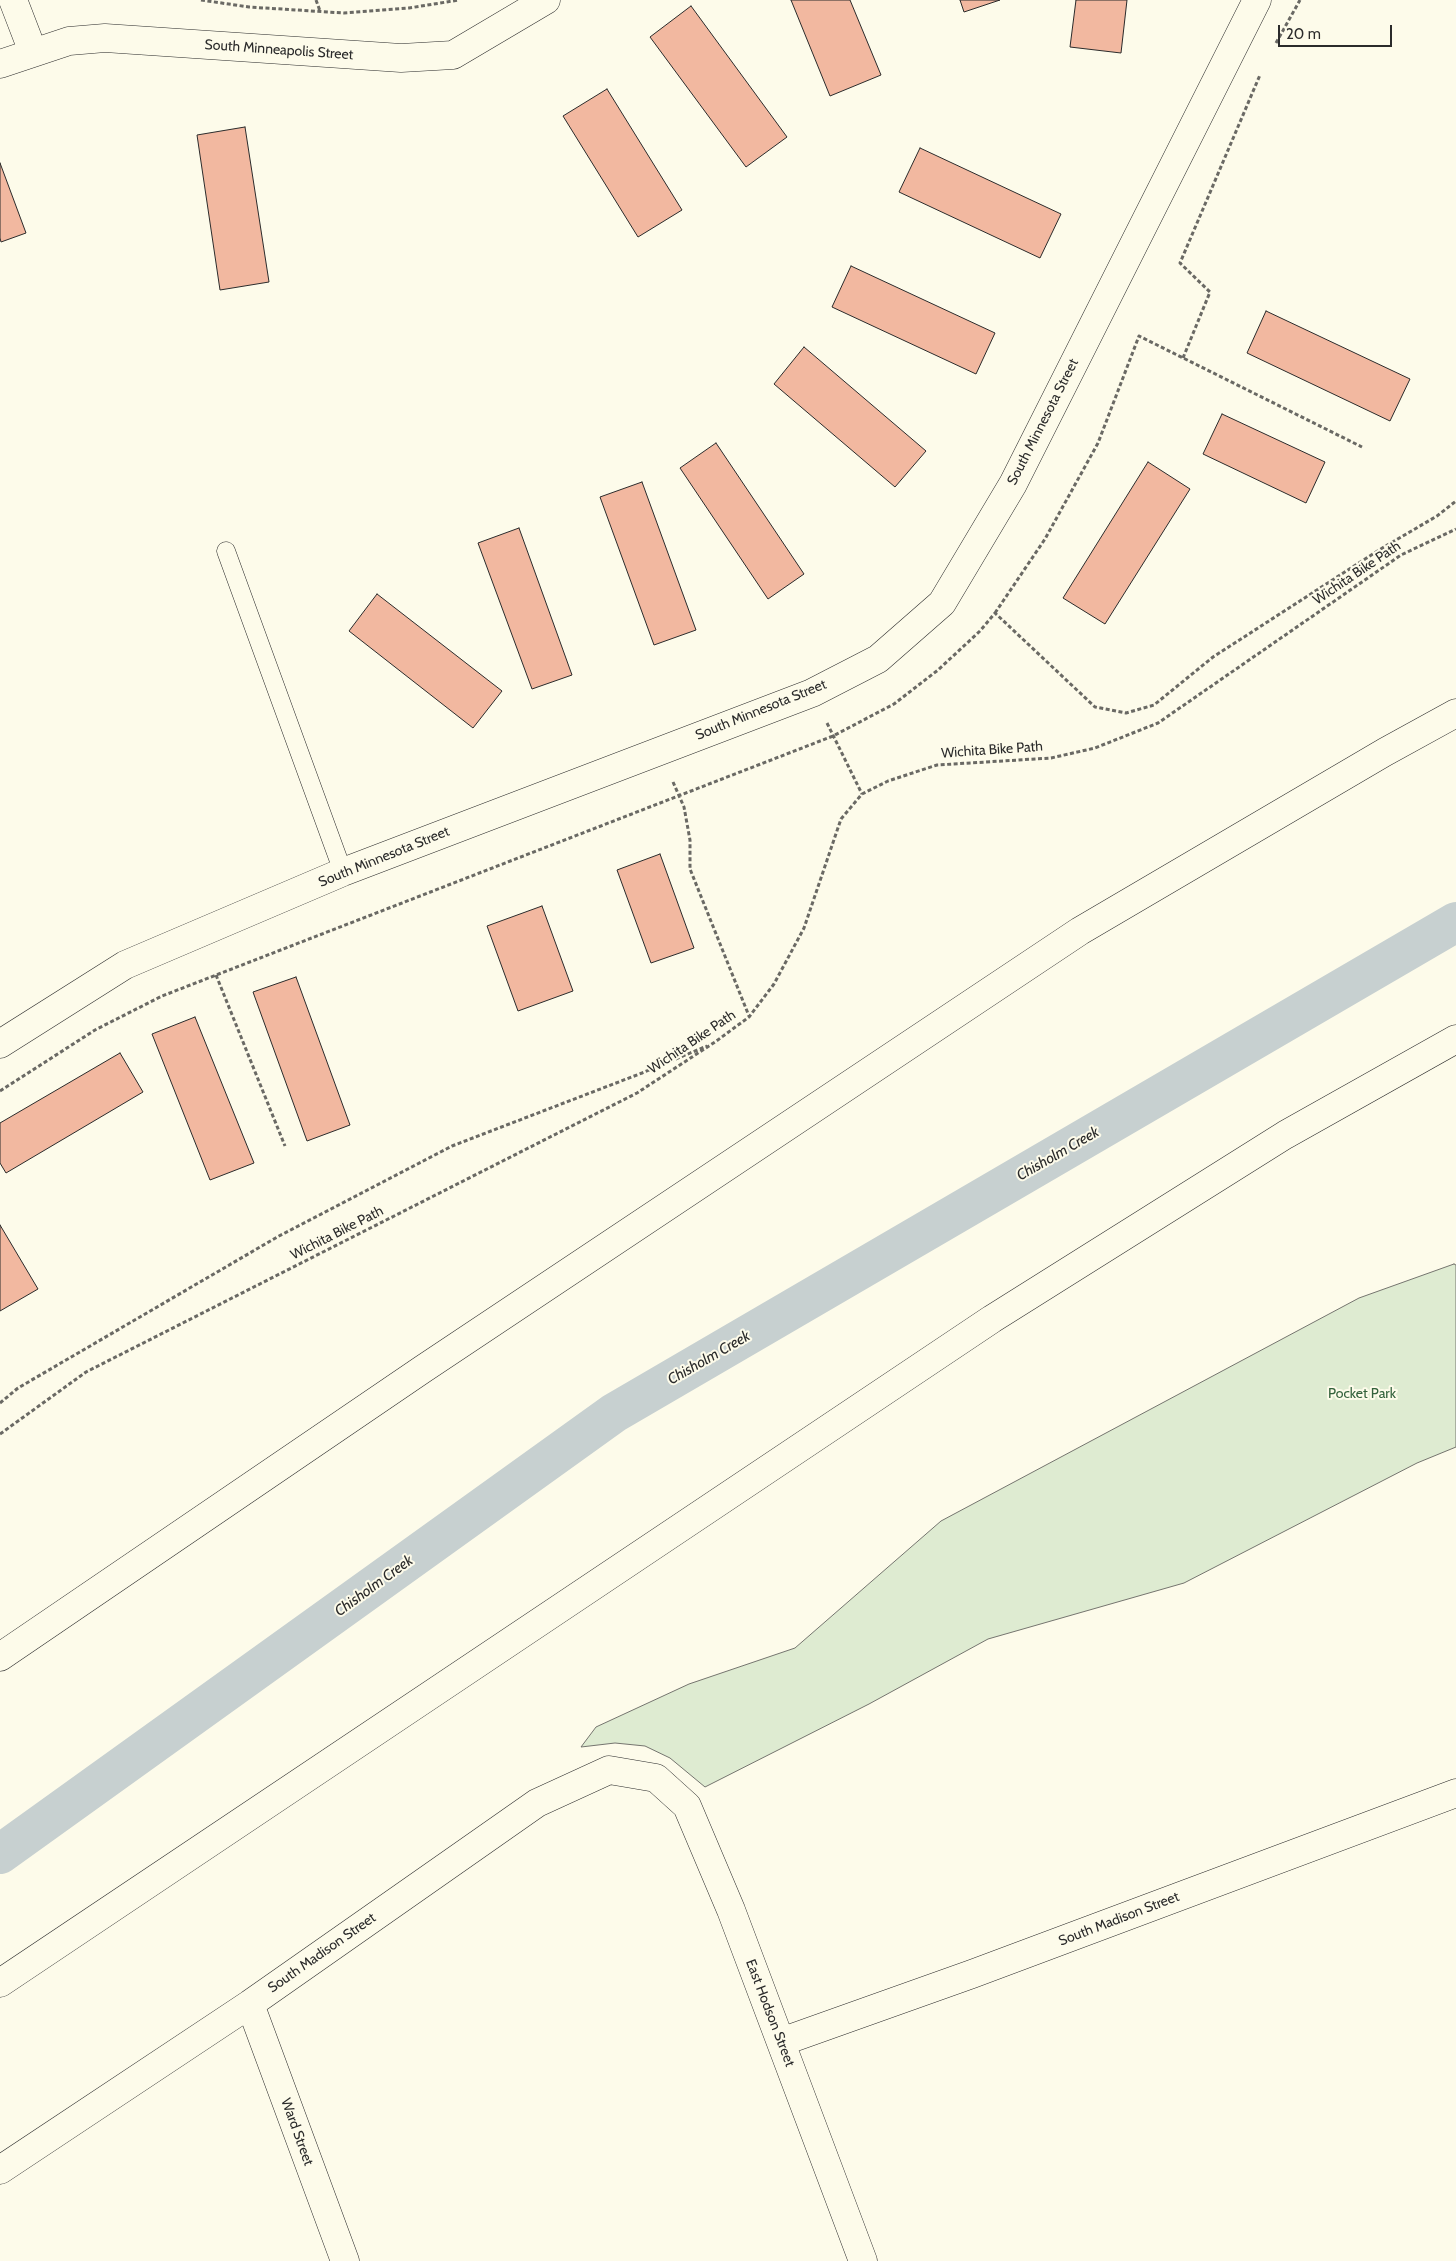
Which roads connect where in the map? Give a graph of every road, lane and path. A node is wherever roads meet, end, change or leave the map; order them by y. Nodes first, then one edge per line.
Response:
1 (13, 0) edge
2 (201, 0) edge
3 (316, 0) edge
4 (459, 0) edge
5 (546, 0) edge
6 (1257, 0) edge
7 (1300, 0) edge
8 (320, 11) junction
9 (1274, 48) dead end
10 (33, 52) junction
11 (0, 64) edge
12 (1261, 72) dead end
13 (1183, 358) junction
14 (1362, 447) dead end
15 (1456, 501) edge
16 (1456, 529) edge
17 (226, 551) dead end
18 (995, 613) junction
19 (812, 693) junction
20 (1456, 713) edge
21 (833, 736) junction
22 (659, 750) junction
23 (862, 794) junction
24 (678, 795) junction
25 (343, 872) junction
26 (216, 975) junction
27 (750, 1017) junction
28 (1456, 1039) edge
29 (715, 1042) junction
30 (0, 1044) edge
31 (0, 1091) edge
32 (285, 1146) dead end
33 (0, 1403) edge
34 (0, 1434) edge
35 (0, 1657) edge
36 (656, 1778) joint
37 (1456, 1792) edge
38 (0, 1983) edge
39 (250, 2004) junction
40 (781, 2042) junction
41 (0, 2170) edge
42 (345, 2261) edge
43 (864, 2261) edge

1 - 10 main road
2 - 8 path
3 - 8 path
4 - 8 path
5 - 10 main road, South Minneapolis Street
6 - 19 main road, South Minnesota Street
7 - 9 path
10 - 11 main road, South Minneapolis Street
12 - 13 path
13 - 14 path
13 - 18 path
15 - 18 path
16 - 23 path, Wichita Bike Path
17 - 25 lane
18 - 21 path
19 - 21 path
19 - 22 main road, South Minnesota Street
20 - 35 main road
21 - 23 path
21 - 24 path
22 - 24 path
22 - 25 main road, South Minnesota Street
23 - 27 path, Wichita Bike Path
24 - 26 path
24 - 27 path
25 - 30 main road, South Minnesota Street
26 - 31 path
26 - 32 path
27 - 29 path, Wichita Bike Path
28 - 38 main road
29 - 33 path
29 - 34 path, Wichita Bike Path
36 - 39 main road, South Madison Street
36 - 40 main road, East Hodson Street
37 - 40 main road, South Madison Street
39 - 41 main road, South Madison Street
39 - 42 main road, Ward Street
40 - 43 main road, East Hodson Street

